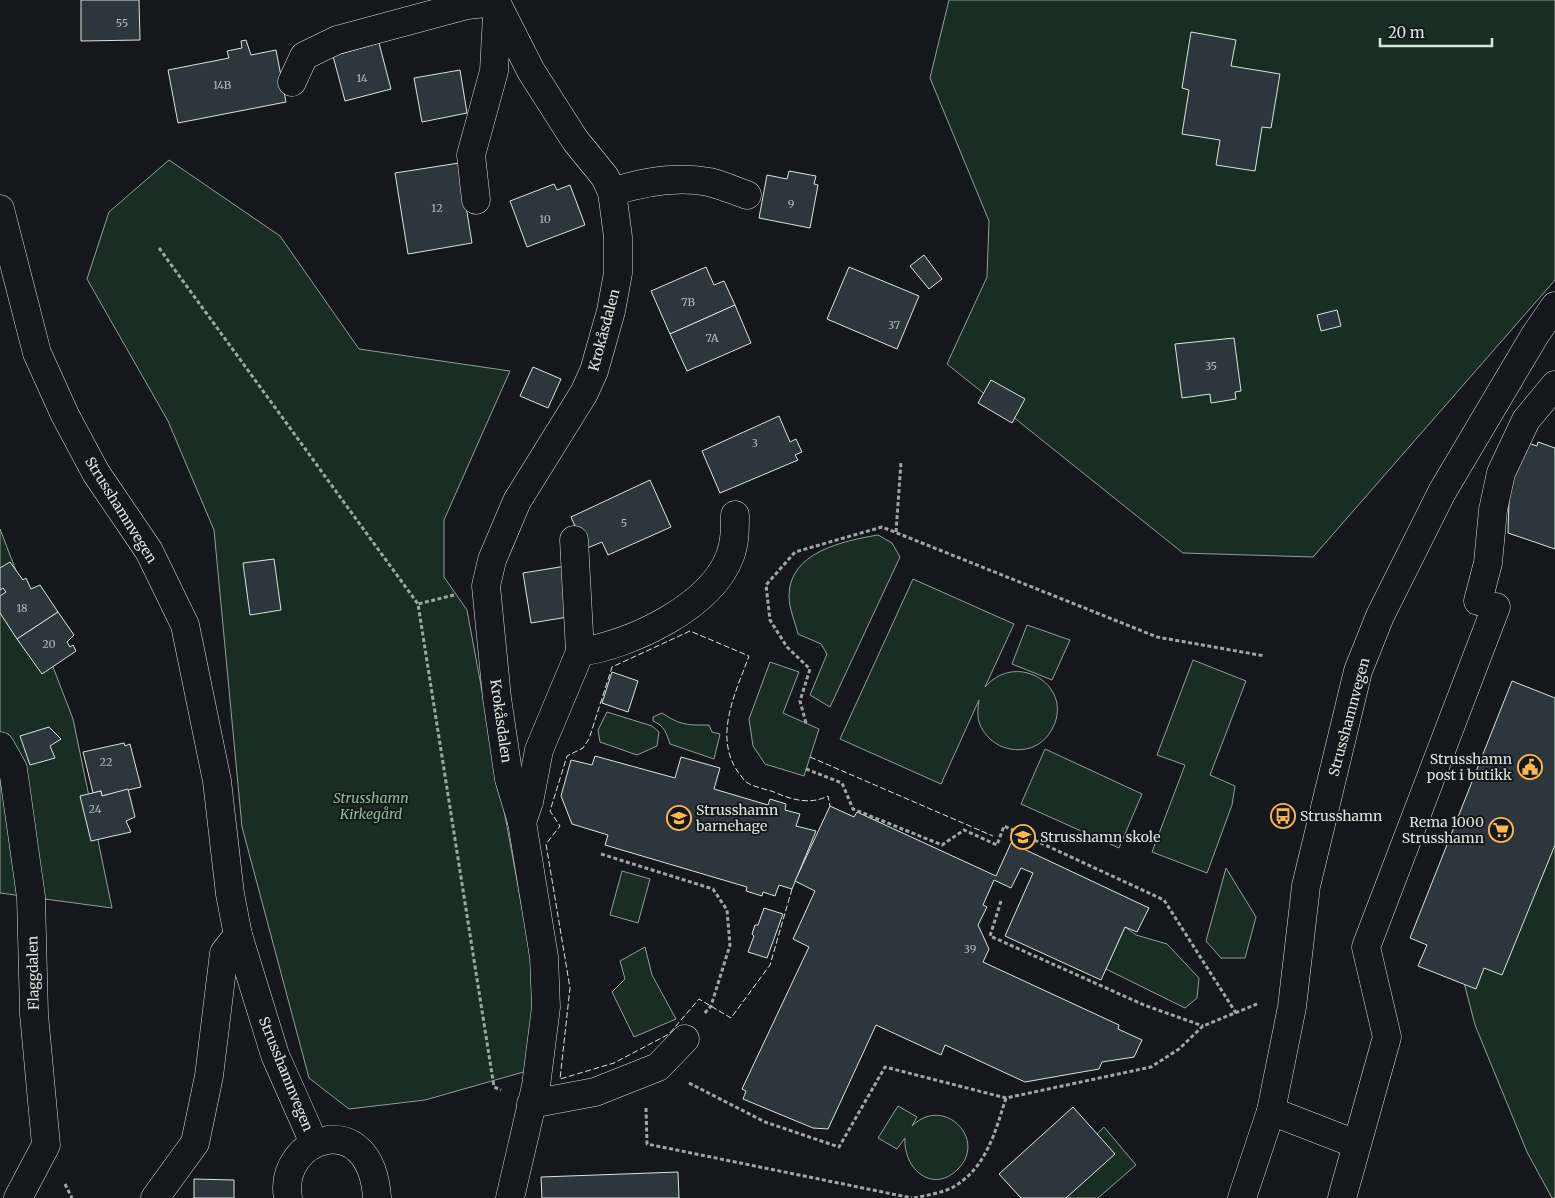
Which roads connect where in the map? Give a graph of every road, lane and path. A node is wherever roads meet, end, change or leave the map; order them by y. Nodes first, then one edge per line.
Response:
1 (495, 1) edge
2 (292, 82) dead end
3 (612, 192) junction
4 (747, 195) dead end
5 (476, 200) dead end
6 (0, 209) edge
7 (159, 248) dead end
8 (1555, 306) edge
9 (1555, 385) edge
10 (901, 462) dead end
11 (735, 515) dead end
12 (896, 532) junction
13 (574, 540) dead end
14 (486, 586) junction
15 (418, 604) junction
16 (580, 652) junction
17 (1265, 656) dead end
18 (806, 723) dead end
19 (0, 746) edge
20 (806, 770) dead end
21 (522, 822) junction
22 (601, 854) dead end
23 (1000, 901) dead end
24 (238, 935) junction
25 (1260, 1002) dead end
26 (1236, 1013) junction
27 (1203, 1026) junction
28 (685, 1039) joint
29 (652, 1070) junction
30 (1006, 1098) junction
31 (532, 1104) junction
32 (1271, 1111) junction
33 (314, 1143) junction
34 (1356, 1144) junction
35 (18, 1198) edge
36 (155, 1198) edge
37 (288, 1198) edge
38 (377, 1198) edge
39 (510, 1198) edge
40 (913, 1198) edge
41 (1242, 1198) edge
42 (1342, 1198) edge

1 - 2 street
1 - 3 street, Krokåsdalen
1 - 5 street
3 - 4 street
3 - 14 street, Krokåsdalen
6 - 24 street, Strusshamnvegen
7 - 15 path
8 - 32 street, Strusshamnvegen
9 - 34 street
10 - 12 path
11 - 16 street
12 - 17 path
12 - 18 path
13 - 16 street
14 - 15 path
14 - 21 street, Krokåsdalen
15 - 31 path
16 - 21 street
19 - 35 street, Flaggdalen
20 - 26 path
21 - 31 street, Krokåsdalen
22 - 28 path
23 - 27 path
24 - 33 street, Strusshamnvegen
24 - 36 street
25 - 26 path
26 - 27 path
27 - 30 path
28 - 29 street
29 - 30 path
29 - 31 street
29 - 40 path
30 - 40 path
31 - 39 street
32 - 34 street
32 - 41 street, Strusshamnvegen
33 - 37 street
33 - 38 street, Strusshamnvegen
34 - 42 street

